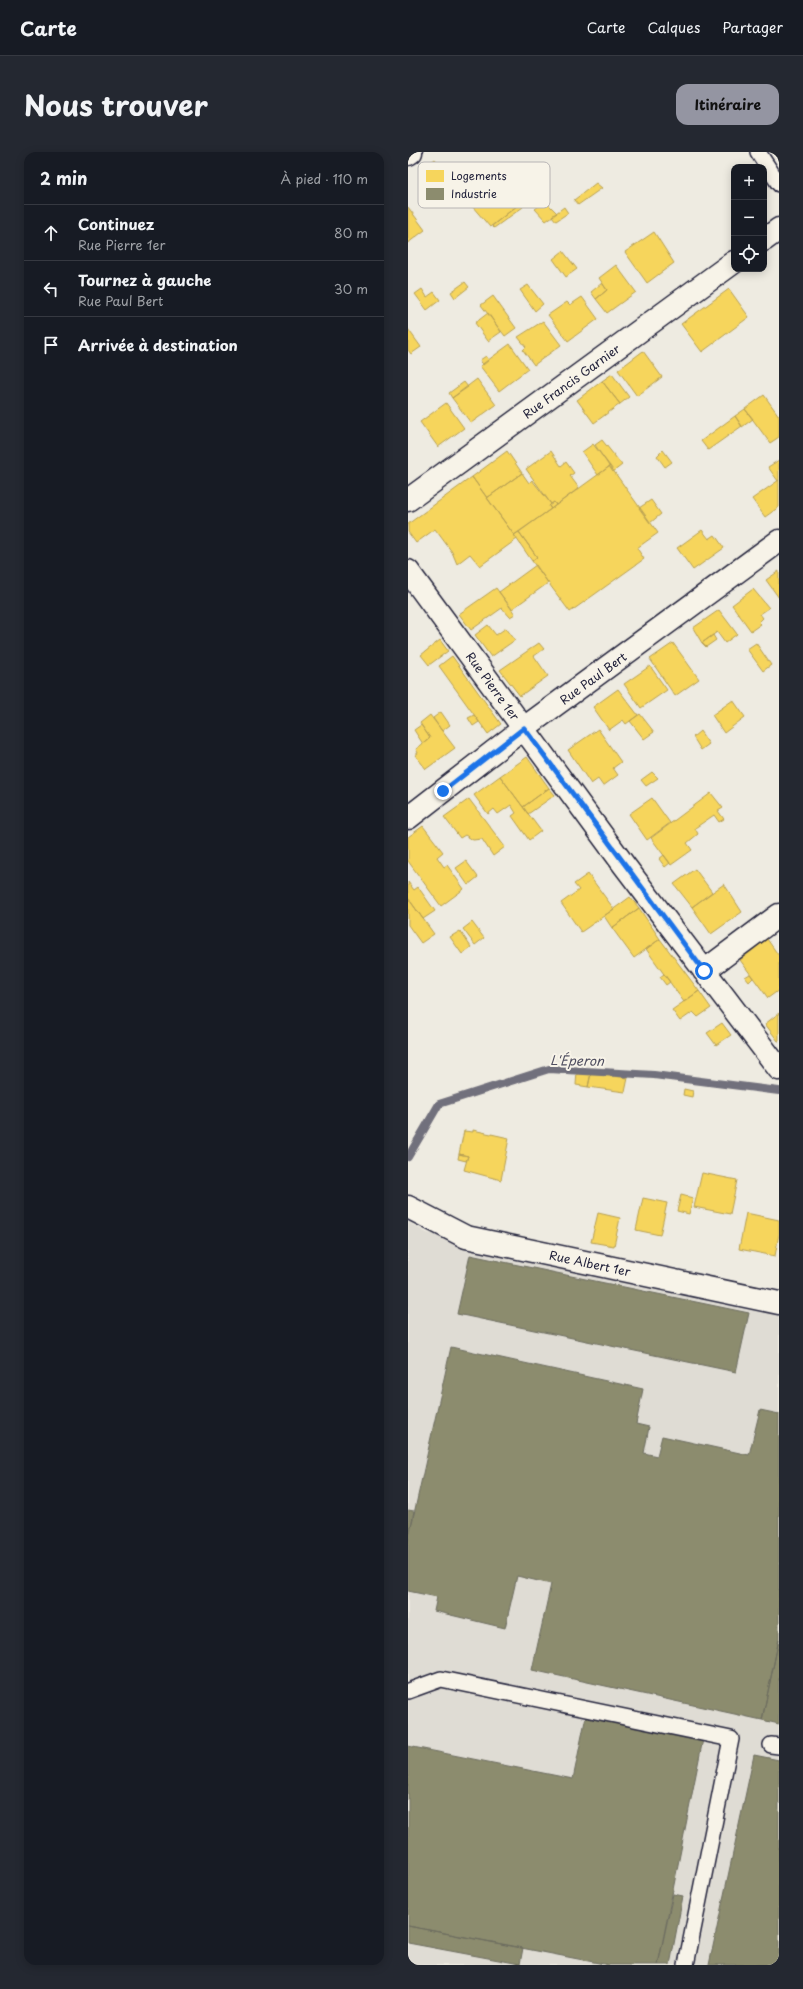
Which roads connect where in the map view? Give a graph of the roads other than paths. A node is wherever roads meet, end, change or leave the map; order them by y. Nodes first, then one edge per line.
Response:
1 (411, 152) edge
2 (758, 152) edge
3 (408, 154) edge
4 (779, 184) edge
5 (779, 229) edge
6 (767, 238) edge
7 (731, 264) edge
8 (408, 500) edge
9 (779, 541) edge
10 (408, 570) edge
11 (524, 728) junction
12 (408, 818) edge
13 (779, 915) edge
14 (704, 971) junction
15 (779, 1069) edge
16 (408, 1207) edge
17 (779, 1303) edge
18 (408, 1691) edge
19 (686, 1965) edge

1 - 3 street
2 - 4 lane
5 - 6 street
7 - 8 street, Rue Francis Garnier
9 - 11 street, Rue Paul Bert
10 - 11 street, Rue Pierre 1er
11 - 12 street, Rue Paul Bert
11 - 14 street, Rue Pierre 1er
13 - 14 street
14 - 15 street, Rue Pierre 1er
16 - 17 street, Rue Albert 1er
18 - 19 lane

